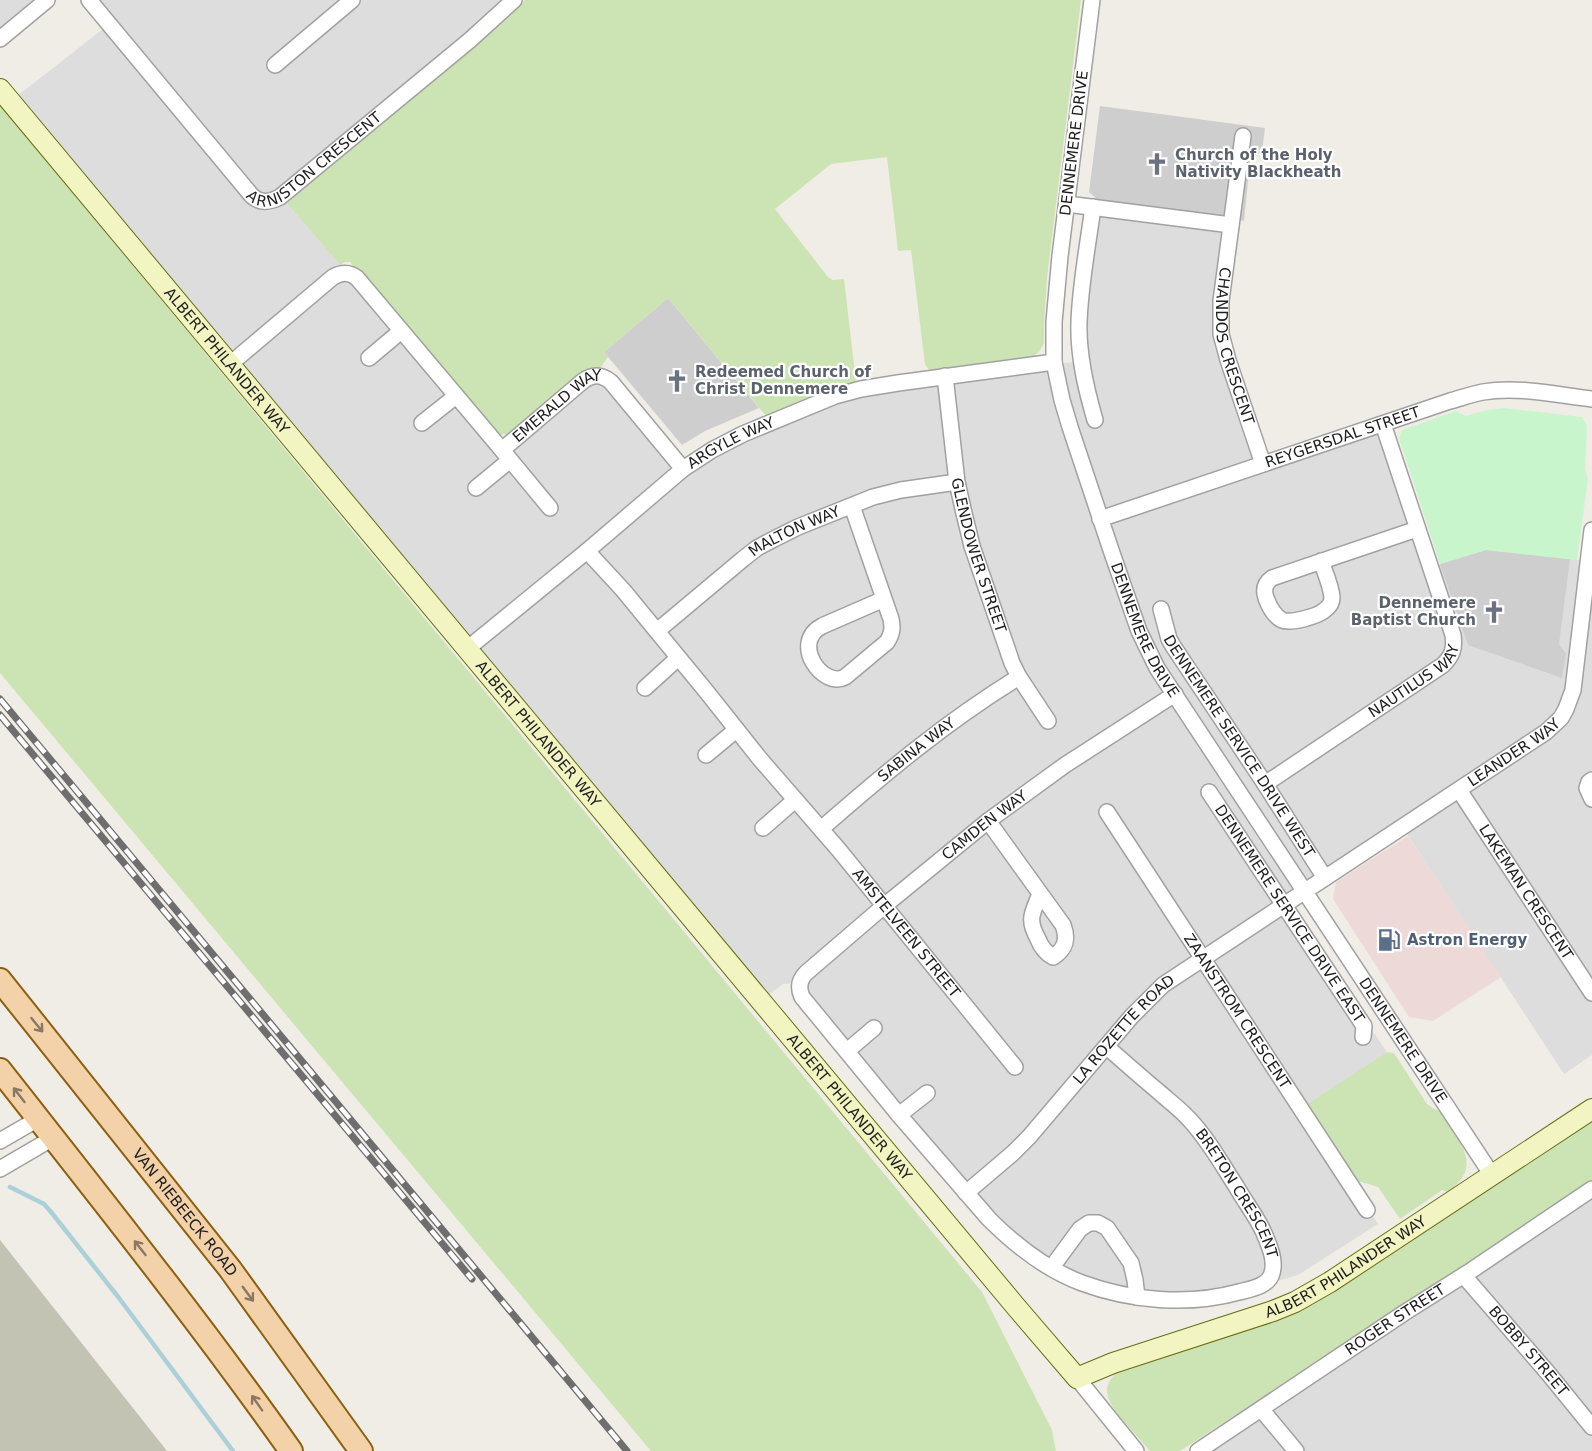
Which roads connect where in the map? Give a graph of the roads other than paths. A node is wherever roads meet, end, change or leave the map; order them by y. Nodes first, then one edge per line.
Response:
1 (47, 0) edge
2 (89, 0) edge
3 (352, 0) edge
4 (1092, 0) edge
5 (510, 1) edge
6 (0, 39) edge
7 (275, 65) dead end
8 (0, 89) edge
9 (1243, 136) dead end
10 (1067, 204) junction
11 (1094, 207) junction
12 (1231, 225) junction
13 (401, 330) junction
14 (369, 358) dead end
15 (1054, 362) junction
16 (229, 365) junction
17 (945, 376) junction
18 (456, 396) junction
19 (1592, 399) edge
20 (1095, 420) dead end
21 (422, 423) dead end
22 (1383, 424) junction
23 (506, 455) junction
24 (1263, 464) junction
25 (683, 469) junction
26 (957, 482) junction
27 (476, 488) dead end
28 (852, 506) junction
29 (550, 508) dead end
30 (1100, 519) junction
31 (1417, 529) junction
32 (1592, 530) edge
33 (587, 551) junction
34 (1321, 561) junction
35 (884, 599) junction
36 (1161, 609) dead end
37 (657, 631) junction
38 (467, 649) junction
39 (678, 658) junction
40 (1019, 677) junction
41 (645, 688) dead end
42 (1175, 694) junction
43 (1048, 721) dead end
44 (736, 730) junction
45 (706, 755) dead end
46 (1592, 780) edge
47 (1264, 784) junction
48 (1459, 790) junction
49 (1209, 792) dead end
50 (1592, 799) edge
51 (795, 800) junction
52 (1107, 812) dead end
53 (988, 821) junction
54 (763, 828) dead end
55 (821, 829) junction
56 (1324, 878) junction
57 (1305, 891) junction
58 (1040, 894) dead end
59 (1285, 904) junction
60 (884, 906) junction
61 (1203, 958) junction
62 (806, 973) joint
63 (0, 980) edge
64 (1592, 993) edge
65 (874, 1028) dead end
66 (1364, 1037) dead end
67 (1107, 1047) junction
68 (847, 1051) junction
69 (1015, 1067) dead end
70 (0, 1071) edge
71 (927, 1093) dead end
72 (1592, 1109) edge
73 (898, 1115) junction
74 (38, 1119) junction
75 (53, 1138) junction
76 (0, 1141) edge
77 (0, 1169) edge
78 (1492, 1175) junction
79 (1592, 1189) edge
80 (966, 1193) junction
81 (1368, 1210) dead end
82 (1052, 1267) junction
83 (1464, 1275) junction
84 (1137, 1297) junction
85 (1077, 1378) junction
86 (1261, 1409) junction
87 (1592, 1427) edge
88 (291, 1451) edge
89 (361, 1451) edge
90 (1136, 1451) edge
91 (1198, 1451) edge
92 (1296, 1451) edge

1 - 6 street
2 - 5 street, ARNISTON CRESCENT
3 - 7 street
4 - 10 street, DENNEMERE DRIVE
8 - 16 street, ALBERT PHILANDER WAY
9 - 12 street, CHANDOS CRESCENT
10 - 11 street
10 - 15 street, DENNEMERE DRIVE
11 - 12 street
11 - 20 street
12 - 24 street, CHANDOS CRESCENT
13 - 14 street
13 - 16 street, EMERALD WAY
13 - 18 street, EMERALD WAY
15 - 17 street, ARGYLE WAY
15 - 30 street, DENNEMERE DRIVE
16 - 38 street, ALBERT PHILANDER WAY
17 - 25 street, ARGYLE WAY
17 - 26 street, GLENDOWER STREET
18 - 21 street
18 - 23 street, EMERALD WAY
19 - 22 street, REYGERSDAL STREET
22 - 24 street, REYGERSDAL STREET
22 - 31 street, NAUTILUS WAY
23 - 25 street, EMERALD WAY
23 - 27 street, EMERALD WAY
23 - 29 street, EMERALD WAY
24 - 30 street, REYGERSDAL STREET
25 - 33 street, ARGYLE WAY
26 - 28 street, MALTON WAY
26 - 40 street, GLENDOWER STREET
28 - 35 street
28 - 37 street, MALTON WAY
30 - 42 street, DENNEMERE DRIVE
31 - 34 street
31 - 47 street, NAUTILUS WAY
32 - 48 street, LEANDER WAY
33 - 37 street, AMSTELVEEN STREET
33 - 38 street, ARGYLE WAY
34 - 34 street
35 - 35 street
36 - 47 street, DENNEMERE SERVICE DRIVE WEST
37 - 39 street, AMSTELVEEN STREET
38 - 85 street, ALBERT PHILANDER WAY
39 - 41 street
39 - 44 street, AMSTELVEEN STREET
40 - 43 street, GLENDOWER STREET
40 - 55 street, SABINA WAY
42 - 53 street, CAMDEN WAY
42 - 57 street, DENNEMERE DRIVE
44 - 45 street
44 - 51 street, AMSTELVEEN STREET
46 - 50 street
47 - 56 street, DENNEMERE SERVICE DRIVE WEST
48 - 56 street, LEANDER WAY
48 - 64 street, LAKEMAN CRESCENT
49 - 59 street, DENNEMERE SERVICE DRIVE EAST
51 - 54 street
51 - 55 street, AMSTELVEEN STREET
52 - 61 street, ZAANSTROM CRESCENT
53 - 58 street
53 - 60 street, CAMDEN WAY
55 - 60 street, AMSTELVEEN STREET
56 - 57 street, LEANDER WAY
57 - 59 street, LA ROZETTE ROAD
57 - 78 street, DENNEMERE DRIVE
59 - 61 street, LA ROZETTE ROAD
59 - 66 street, DENNEMERE SERVICE DRIVE EAST
60 - 62 street, CAMDEN WAY
60 - 69 street, AMSTELVEEN STREET
61 - 67 street, LA ROZETTE ROAD
61 - 81 street, ZAANSTROM CRESCENT
62 - 68 street, BRETON CRESCENT
63 -> 89 main road, VAN RIEBEECK ROAD
65 - 68 street
67 - 80 street, LA ROZETTE ROAD
67 - 84 street, BRETON CRESCENT
68 - 73 street, BRETON CRESCENT
74 -> 70 main road
71 - 73 street
72 - 78 street, ALBERT PHILANDER WAY
73 - 80 street, BRETON CRESCENT
74 - 75 main road
74 - 76 street
75 - 77 street
88 -> 75 main road
78 - 85 street, ALBERT PHILANDER WAY
79 - 83 street, ROGER STREET
80 - 82 street, BRETON CRESCENT
82 - 84 street, BRETON CRESCENT
82 - 84 street
83 - 86 street, ROGER STREET
83 - 87 street, BOBBY STREET
85 - 90 street, ALBERT PHILANDER WAY
86 - 91 street, ROGER STREET
86 - 92 street

